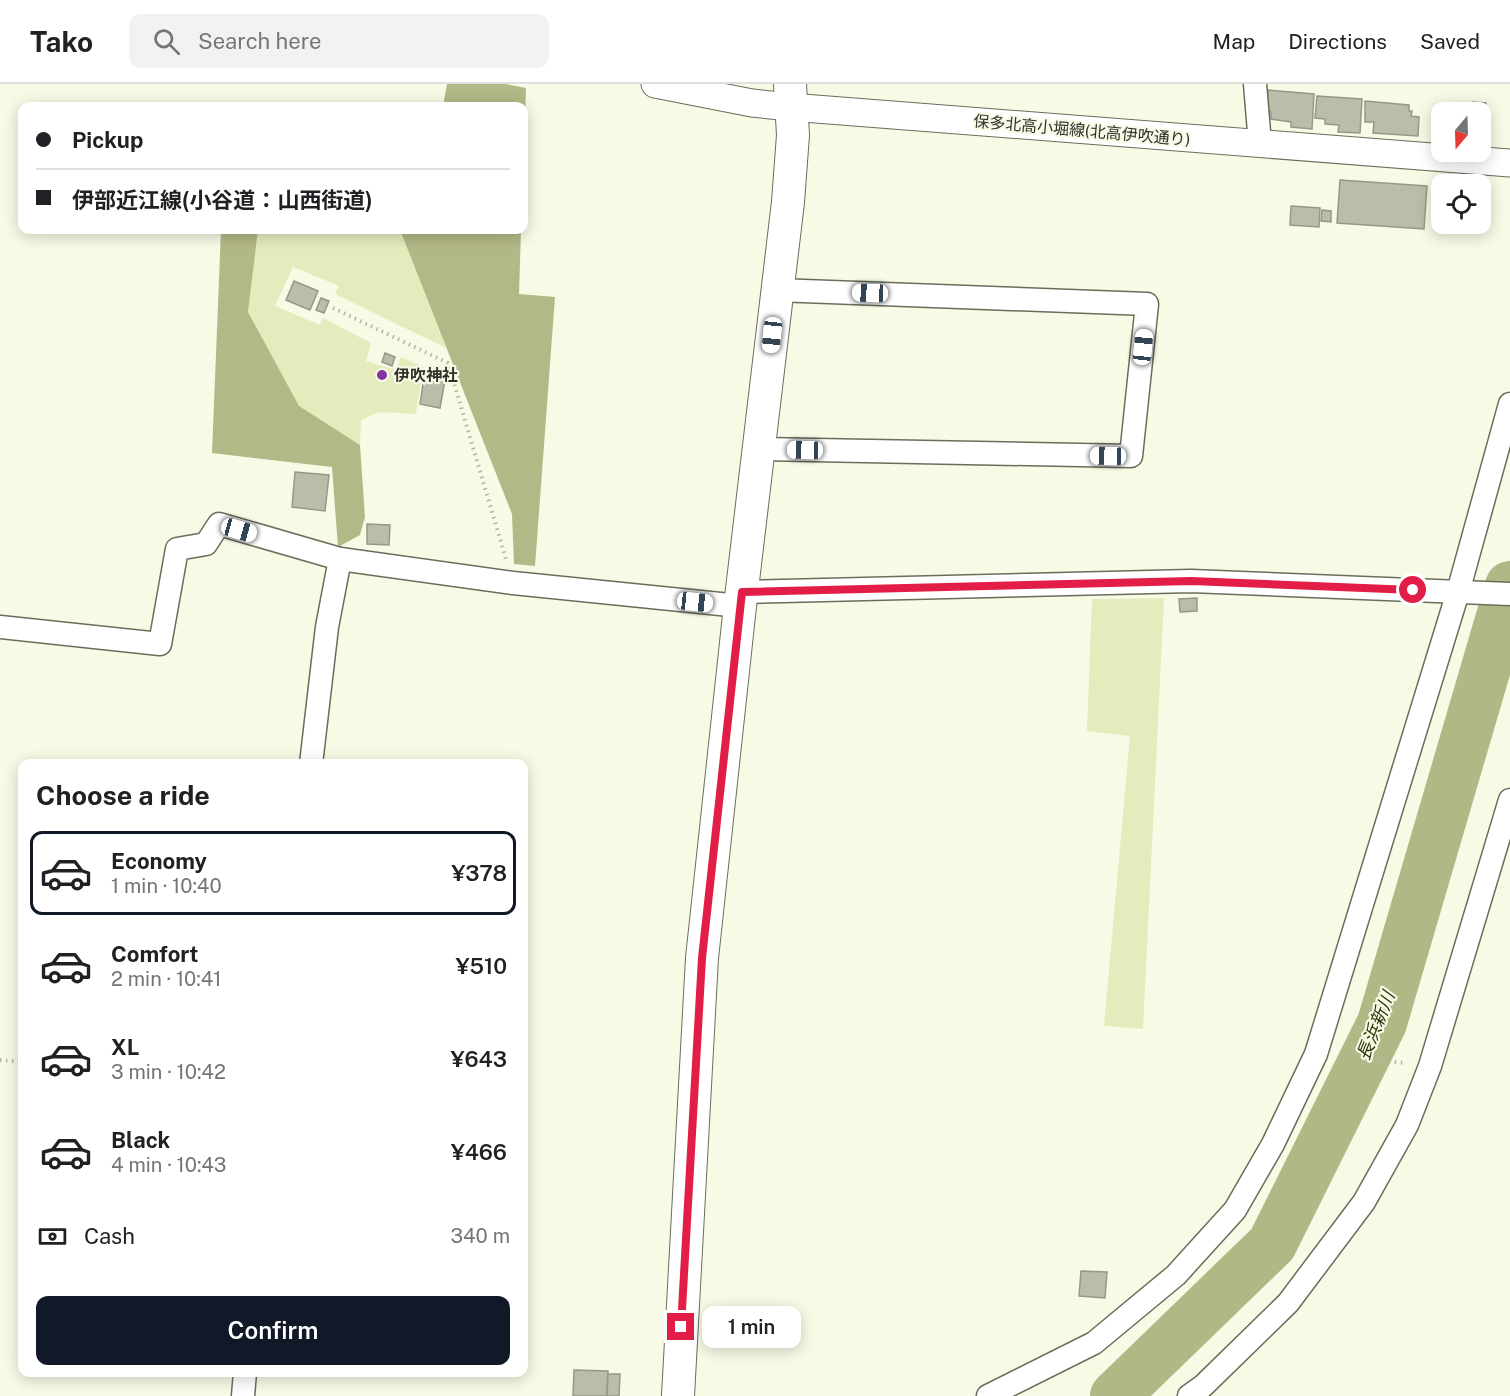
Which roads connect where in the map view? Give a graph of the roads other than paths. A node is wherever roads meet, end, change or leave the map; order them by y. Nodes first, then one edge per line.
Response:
1 (656, 84) edge
2 (1255, 84) edge
3 (790, 95) edge
4 (1260, 144) junction
5 (1510, 163) edge
6 (777, 290) junction
7 (1510, 404) edge
8 (759, 449) junction
9 (340, 559) junction
10 (1464, 592) junction
11 (1510, 594) edge
12 (741, 599) junction
13 (0, 627) edge
14 (311, 759) edge
15 (1510, 800) edge
16 (245, 1377) edge
17 (243, 1396) edge
18 (678, 1396) edge
19 (988, 1396) edge
20 (1189, 1396) edge

1 - 3 street, 保多北高小堀線(北高伊吹通り)
2 - 4 street
3 - 4 street, 保多北高小堀線(北高伊吹通り)
3 - 6 main road
4 - 5 street, 保多北高小堀線(北高伊吹通り)
6 - 8 main road
6 - 8 street
7 - 10 street
8 - 12 main road
9 - 12 street
9 - 13 street
9 - 14 street
10 - 11 street
10 - 12 street
10 - 19 street
12 - 18 main road
15 - 20 street
16 - 17 street

